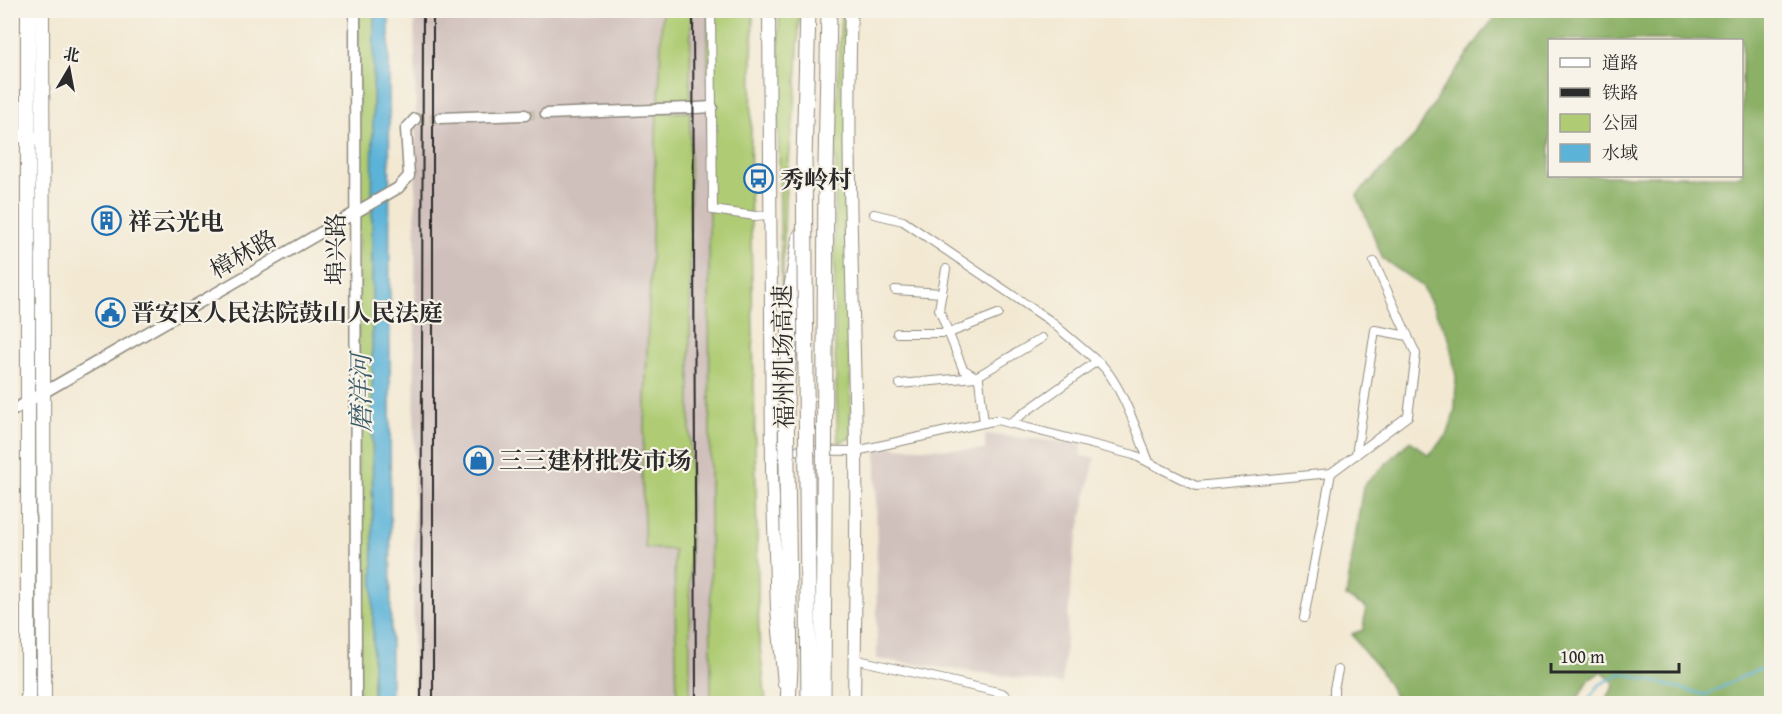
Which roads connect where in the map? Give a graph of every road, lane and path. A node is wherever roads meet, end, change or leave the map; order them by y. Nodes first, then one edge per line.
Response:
1 (28, 10) edge
2 (42, 10) edge
3 (355, 10) edge
4 (711, 10) edge
5 (769, 10) edge
6 (808, 10) edge
7 (829, 10) edge
8 (851, 10) edge
9 (712, 107) junction
10 (546, 114) tunnel mouth
11 (525, 115) tunnel mouth
12 (440, 118) tunnel mouth
13 (415, 119) dead end
14 (10, 134) edge
15 (27, 138) junction
16 (41, 140) junction
17 (805, 212) junction
18 (356, 213) junction
19 (874, 214) dead end
20 (769, 215) junction
21 (1374, 262) dead end
22 (946, 269) dead end
23 (895, 290) dead end
24 (942, 293) junction
25 (998, 315) dead end
26 (897, 333) dead end
27 (949, 333) junction
28 (1408, 336) junction
29 (1042, 338) dead end
30 (1097, 361) junction
31 (976, 377) junction
32 (900, 384) dead end
33 (44, 394) junction
34 (28, 402) junction
35 (10, 412) edge
36 (984, 423) junction
37 (1010, 423) junction
38 (772, 450) junction
39 (856, 451) junction
40 (1356, 454) junction
41 (1149, 462) junction
42 (1331, 473) junction
43 (1304, 618) dead end
44 (854, 659) junction
45 (1338, 670) dead end
46 (1334, 701) edge
47 (28, 704) edge
48 (44, 704) edge
49 (356, 704) edge
50 (787, 704) edge
51 (809, 704) edge
52 (823, 704) edge
53 (854, 704) edge
54 (1016, 704) edge
55 (1309, 704) edge

1 - 15 main road
2 - 16 main road
3 - 18 street, 埠兴路
4 - 9 street
5 - 20 main road
6 - 17 highway, 福州机场高速, bridge
7 - 52 highway, 福州机场高速, bridge
8 - 39 main road
9 - 10 street
9 - 20 street
11 - 12 street
13 - 18 street, 樟林路
14 - 15 main road
15 - 16 main road
15 - 34 main road
16 - 33 main road
17 - 50 highway, bridge
17 - 51 highway, 福州机场高速, bridge
18 - 33 street, 樟林路
18 - 49 street, 埠兴路
19 - 30 street
20 - 38 main road
21 - 28 street
22 - 24 street
23 - 24 street
24 - 27 street
25 - 27 street
26 - 27 street
27 - 31 street
28 - 40 street
28 - 40 street
29 - 31 street
30 - 37 street
30 - 41 street
31 - 32 street
31 - 36 street
33 - 34 street, 樟林路
33 - 48 main road
34 - 35 street, 樟林路
34 - 47 main road
36 - 37 street
36 - 39 street
37 - 41 street
38 - 39 street
38 - 50 main road
39 - 44 main road
40 - 42 street
41 - 42 street
42 - 43 street
44 - 53 main road
44 - 54 street
45 - 46 street
46 - 55 street

